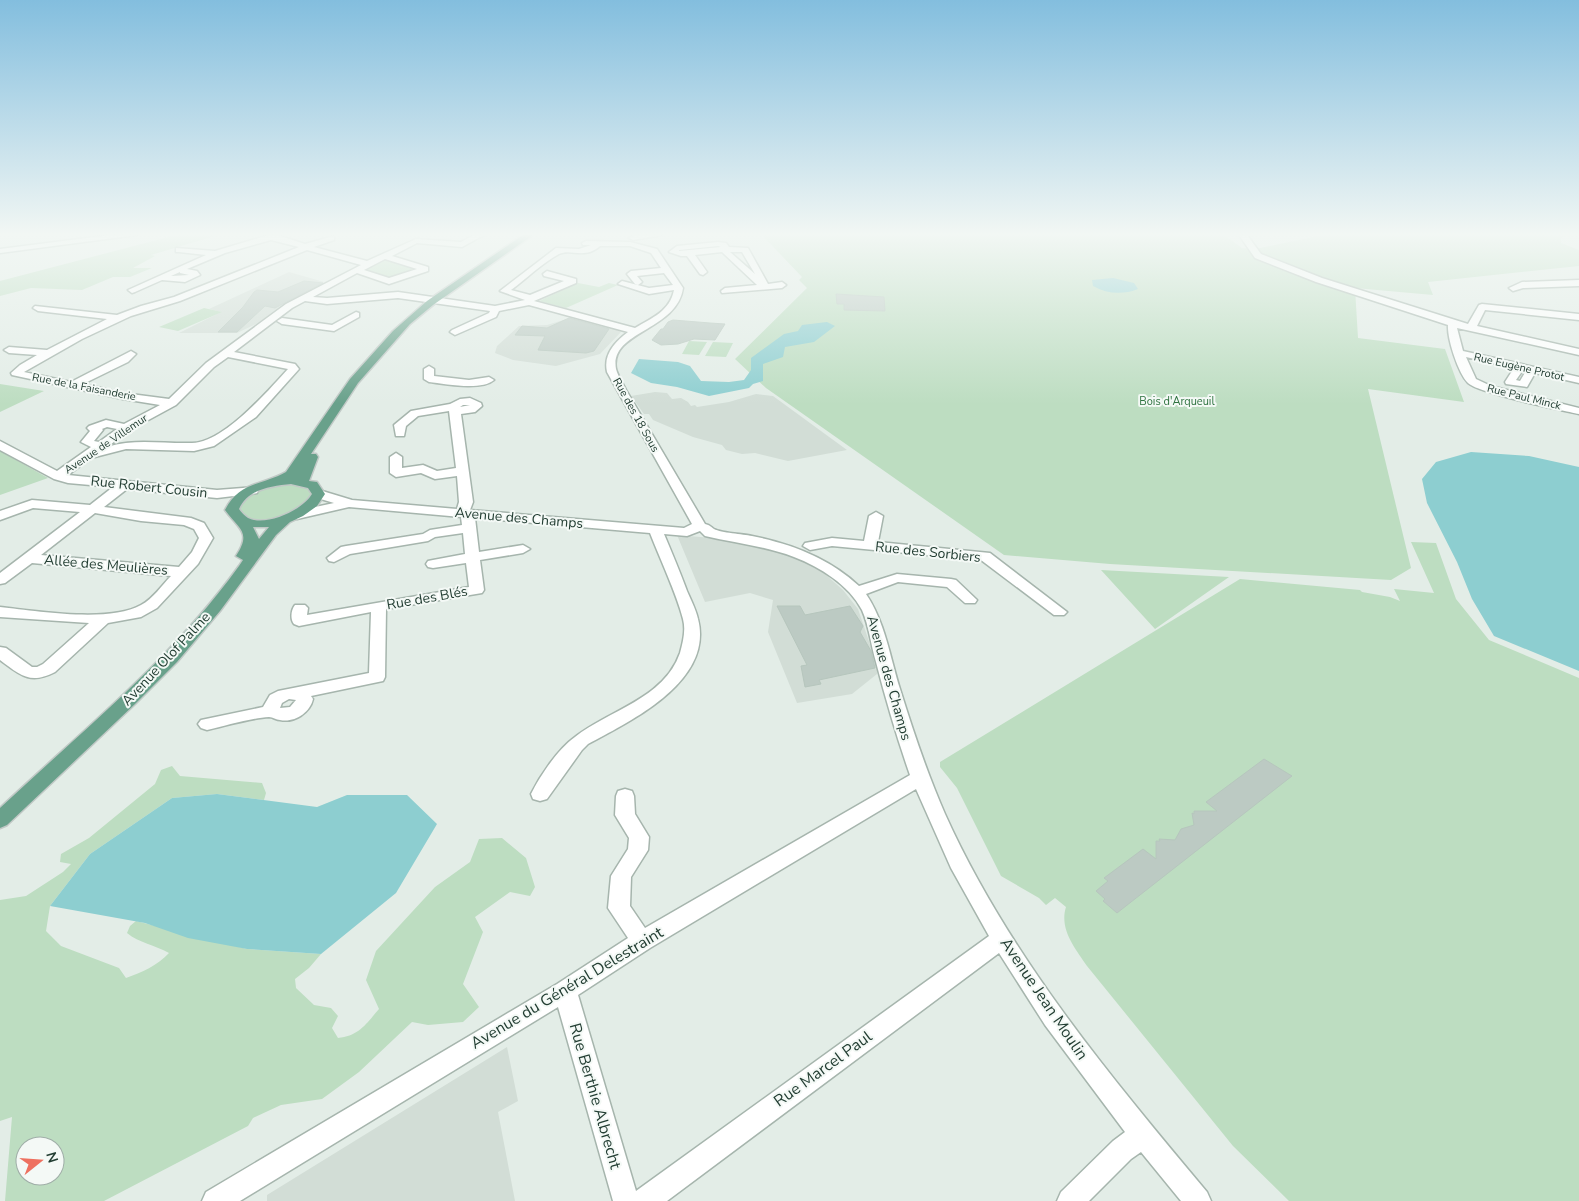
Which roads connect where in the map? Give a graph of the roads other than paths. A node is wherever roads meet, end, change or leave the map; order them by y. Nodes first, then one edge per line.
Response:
1 (193, 291) edge
2 (323, 291) edge
3 (449, 291) edge
4 (451, 291) edge
5 (504, 291) edge
6 (550, 291) edge
7 (678, 291) edge
8 (1353, 291) edge
9 (437, 300) junction
10 (530, 300) junction
11 (306, 302) junction
12 (38, 308) dead end
13 (495, 309) junction
14 (356, 315) dead end
15 (1579, 316) edge
16 (120, 318) junction
17 (270, 320) junction
18 (282, 321) junction
19 (1453, 323) junction
20 (1471, 328) junction
21 (636, 331) junction
22 (455, 332) dead end
23 (9, 350) dead end
24 (1579, 352) edge
25 (50, 353) junction
26 (225, 353) junction
27 (1460, 353) junction
28 (131, 354) dead end
29 (1520, 367) junction
30 (429, 369) dead end
31 (1532, 370) junction
32 (489, 380) dead end
33 (1579, 380) edge
34 (73, 385) junction
35 (452, 399) junction
36 (172, 403) junction
37 (1579, 411) edge
38 (125, 428) junction
39 (400, 434) dead end
40 (0, 445) edge
41 (100, 446) junction
42 (134, 446) junction
43 (87, 455) junction
44 (396, 457) dead end
45 (462, 471) junction
46 (58, 476) junction
47 (304, 481) junction
48 (278, 482) junction
49 (124, 485) junction
50 (252, 490) junction
51 (217, 494) junction
52 (319, 494) junction
53 (351, 504) junction
54 (92, 509) junction
55 (464, 513) junction
56 (0, 516) edge
57 (237, 516) junction
58 (876, 516) dead end
59 (290, 518) junction
60 (469, 528) junction
61 (656, 530) junction
62 (699, 531) junction
63 (870, 546) junction
64 (523, 549) dead end
65 (809, 552) junction
66 (473, 557) junction
67 (29, 558) junction
68 (334, 558) dead end
69 (433, 564) dead end
70 (183, 572) junction
71 (0, 580) edge
72 (857, 592) junction
73 (970, 600) dead end
74 (379, 606) junction
75 (300, 608) dead end
76 (1059, 612) dead end
77 (3, 615) edge
78 (104, 618) junction
79 (0, 652) edge
80 (207, 724) dead end
81 (920, 778) junction
82 (34, 786) junction
83 (540, 794) dead end
84 (625, 796) dead end
85 (0, 820) edge
86 (1002, 939) junction
87 (642, 941) junction
88 (565, 991) junction
89 (1143, 1135) junction
90 (215, 1201) edge
91 (626, 1201) edge
92 (645, 1201) edge
93 (1070, 1201) edge
94 (1198, 1201) edge

1 - 16 street, Rue de la Faisanderie
2 - 11 street, Avenue de Villemur
3 - 9 main road
4 - 9 main road
5 - 10 street
6 - 10 street
7 - 21 street, Rue des 18 Sous
8 - 19 street
9 - 11 street
9 - 13 street
9 - 47 main road
9 - 48 main road
10 - 13 street
10 - 21 street
11 - 17 street, Avenue de Villemur
11 - 18 street, Avenue de Villemur
12 - 16 street
13 - 22 street
14 - 18 street
15 - 20 street
16 - 25 street, Rue de la Faisanderie
17 - 18 street
17 - 26 street, Avenue de Villemur
19 - 20 street
19 - 27 street, Rue Paul Minck
20 - 24 street
21 - 62 street, Rue des 18 Sous
23 - 25 street
25 - 34 street, Rue de la Faisanderie
26 - 36 street, Avenue de Villemur
26 - 42 street
27 - 29 street, Rue Eugène Protot
27 - 37 street, Rue Paul Minck
28 - 34 street
29 - 31 street, Rue Eugène Protot
29 - 31 street
30 - 35 street
31 - 33 street, Rue Eugène Protot
32 - 35 street
34 - 36 street, Rue de la Faisanderie
35 - 39 street
35 - 45 street
36 - 38 street, Avenue de Villemur
38 - 41 street, Avenue de Villemur
38 - 41 street
38 - 42 street
40 - 46 street, Rue Robert Cousin
41 - 43 street, Avenue de Villemur
42 - 43 street
43 - 46 street, Avenue de Villemur
44 - 45 street
45 - 55 street
46 - 49 street, Rue Robert Cousin
47 - 48 main road
47 - 52 main road
48 - 50 main road
49 - 51 street, Rue Robert Cousin
49 - 54 street
50 - 51 street, Rue Robert Cousin
50 - 57 main road
51 - 57 street, Rue Robert Cousin
52 - 53 street, Avenue des Champs
52 - 59 main road, Avenue Olof Palme
53 - 55 street, Avenue des Champs
53 - 59 street, Avenue des Champs
54 - 56 street
54 - 67 street
54 - 70 street
55 - 60 street
55 - 61 street, Avenue des Champs
57 - 59 main road
57 - 82 main road, Avenue Olof Palme
58 - 63 street
59 - 82 main road, Avenue Olof Palme
60 - 66 street
60 - 68 street
61 - 62 street, Avenue des Champs
61 - 83 street
62 - 65 street, Avenue des Champs
63 - 65 street, Rue des Sorbiers
63 - 76 street, Rue des Sorbiers
64 - 66 street
65 - 72 street, Avenue des Champs
66 - 69 street
66 - 74 street, Rue des Blés
67 - 70 street, Allée des Meulières
67 - 71 street
70 - 78 street
72 - 73 street
72 - 81 street, Avenue des Champs
74 - 75 street
74 - 80 street, Rue des Blés
77 - 78 street
78 - 79 street
81 - 86 street, Avenue Jean Moulin
81 - 87 street, Avenue du Général Delestraint
82 - 85 main road, Avenue Olof Palme
84 - 87 street
86 - 89 street, Avenue Jean Moulin
86 - 92 street, Rue Marcel Paul
87 - 88 street, Avenue du Général Delestraint
88 - 90 street, Avenue du Général Delestraint
88 - 91 street, Rue Berthie Albrecht
89 - 93 street
89 - 94 street, Avenue Jean Moulin

